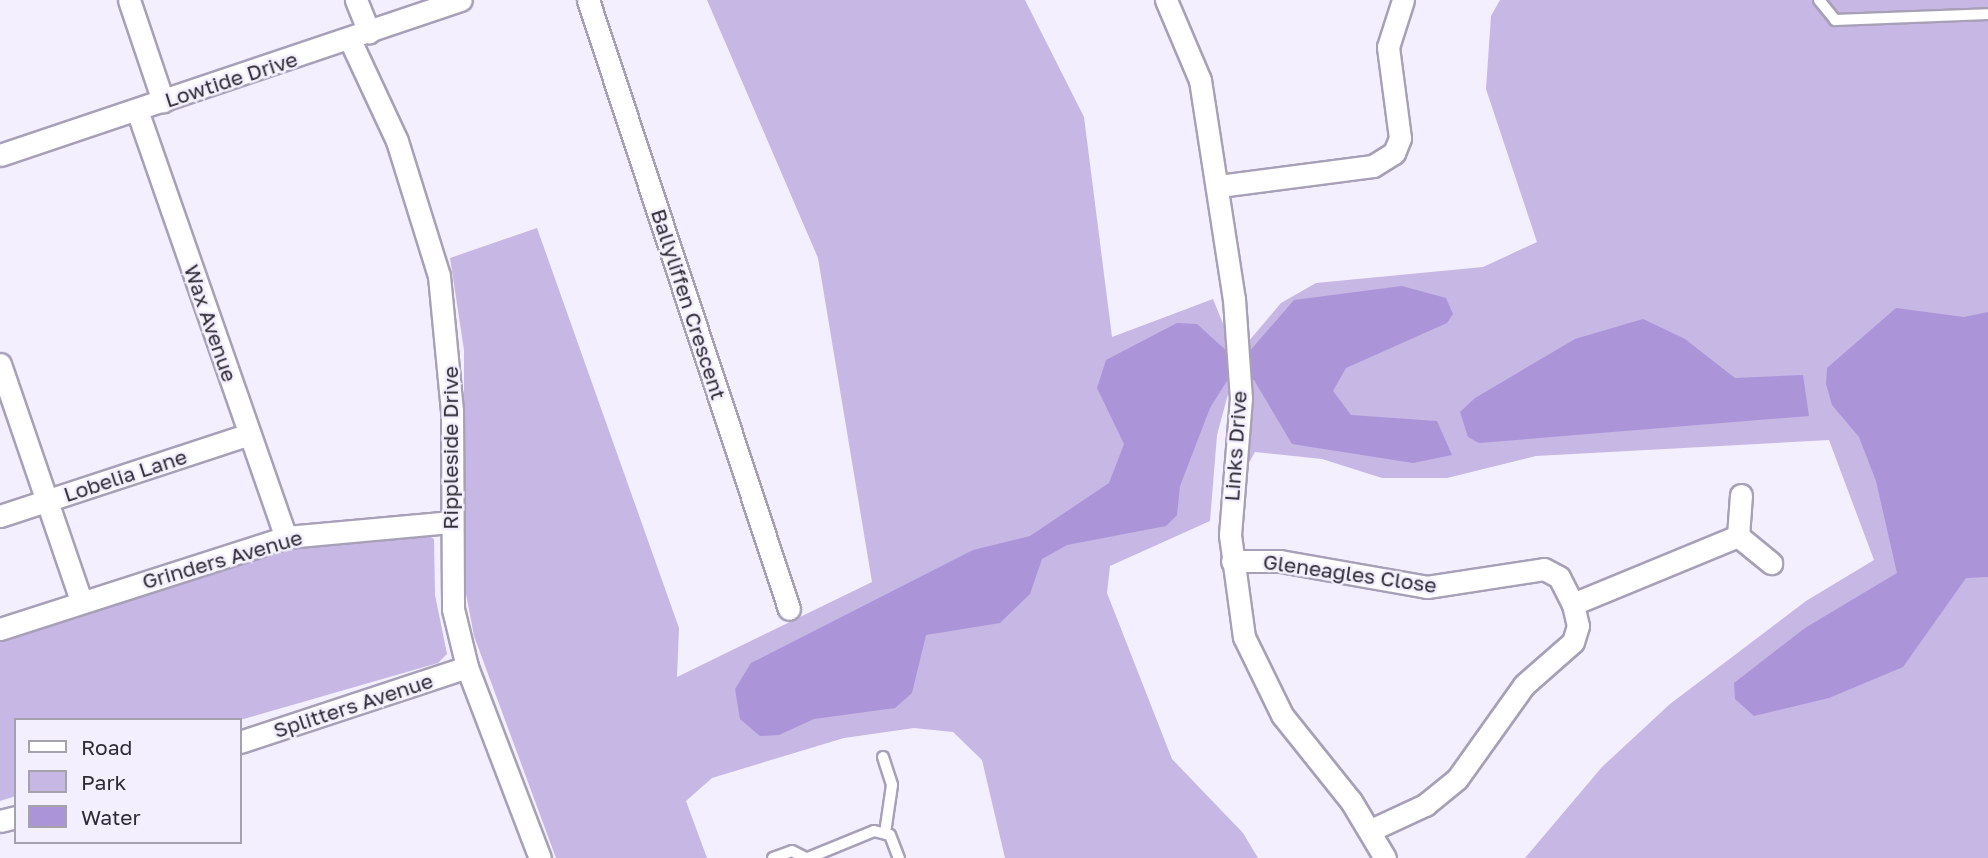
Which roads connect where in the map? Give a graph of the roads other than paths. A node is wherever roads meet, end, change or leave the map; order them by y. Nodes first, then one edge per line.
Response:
1 (129, 0) edge
2 (356, 0) edge
3 (461, 0) edge
4 (588, 0) edge
5 (1166, 0) edge
6 (1403, 0) edge
7 (1819, 0) edge
8 (1988, 14) edge
9 (359, 37) junction
10 (163, 101) junction
11 (137, 110) junction
12 (0, 155) edge
13 (1219, 186) junction
14 (0, 364) edge
15 (249, 434) junction
16 (1741, 495) dead end
17 (47, 501) junction
18 (0, 516) edge
19 (450, 522) junction
20 (1738, 536) junction
21 (286, 537) junction
22 (1232, 561) junction
23 (1771, 563) dead end
24 (81, 601) junction
25 (1573, 604) junction
26 (789, 608) dead end
27 (0, 629) edge
28 (467, 667) junction
29 (242, 742) edge
30 (883, 757) dead end
31 (1371, 831) junction
32 (885, 833) junction
33 (540, 858) edge
34 (773, 858) edge
35 (807, 858) edge
36 (899, 858) edge
37 (1385, 858) edge

1 - 10 street
2 - 9 street, Rippleside Drive
3 - 9 street, Lowtide Drive
4 - 26 street, Ballyliffen Crescent
5 - 13 street, Links Drive
6 - 13 street
7 - 8 lane
9 - 10 street, Lowtide Drive
9 - 19 street, Rippleside Drive
10 - 11 street, Lowtide Drive
11 - 12 street, Lowtide Drive
11 - 15 street, Wax Avenue
13 - 22 street, Links Drive
14 - 17 street
15 - 17 street, Lobelia Lane
15 - 21 street, Wax Avenue
16 - 20 street
17 - 18 street, Lobelia Lane
17 - 24 street
19 - 21 street, Grinders Avenue
19 - 28 street, Rippleside Drive
20 - 23 street
20 - 25 street
21 - 24 street, Grinders Avenue
22 - 25 street, Gleneagles Close
22 - 31 street, Links Drive
24 - 27 street, Grinders Avenue
25 - 31 street, Gleneagles Close
28 - 29 street, Splitters Avenue
28 - 33 street, Rippleside Drive
30 - 32 lane
31 - 37 street, Links Drive
32 - 35 lane
32 - 36 lane
34 - 35 lane

